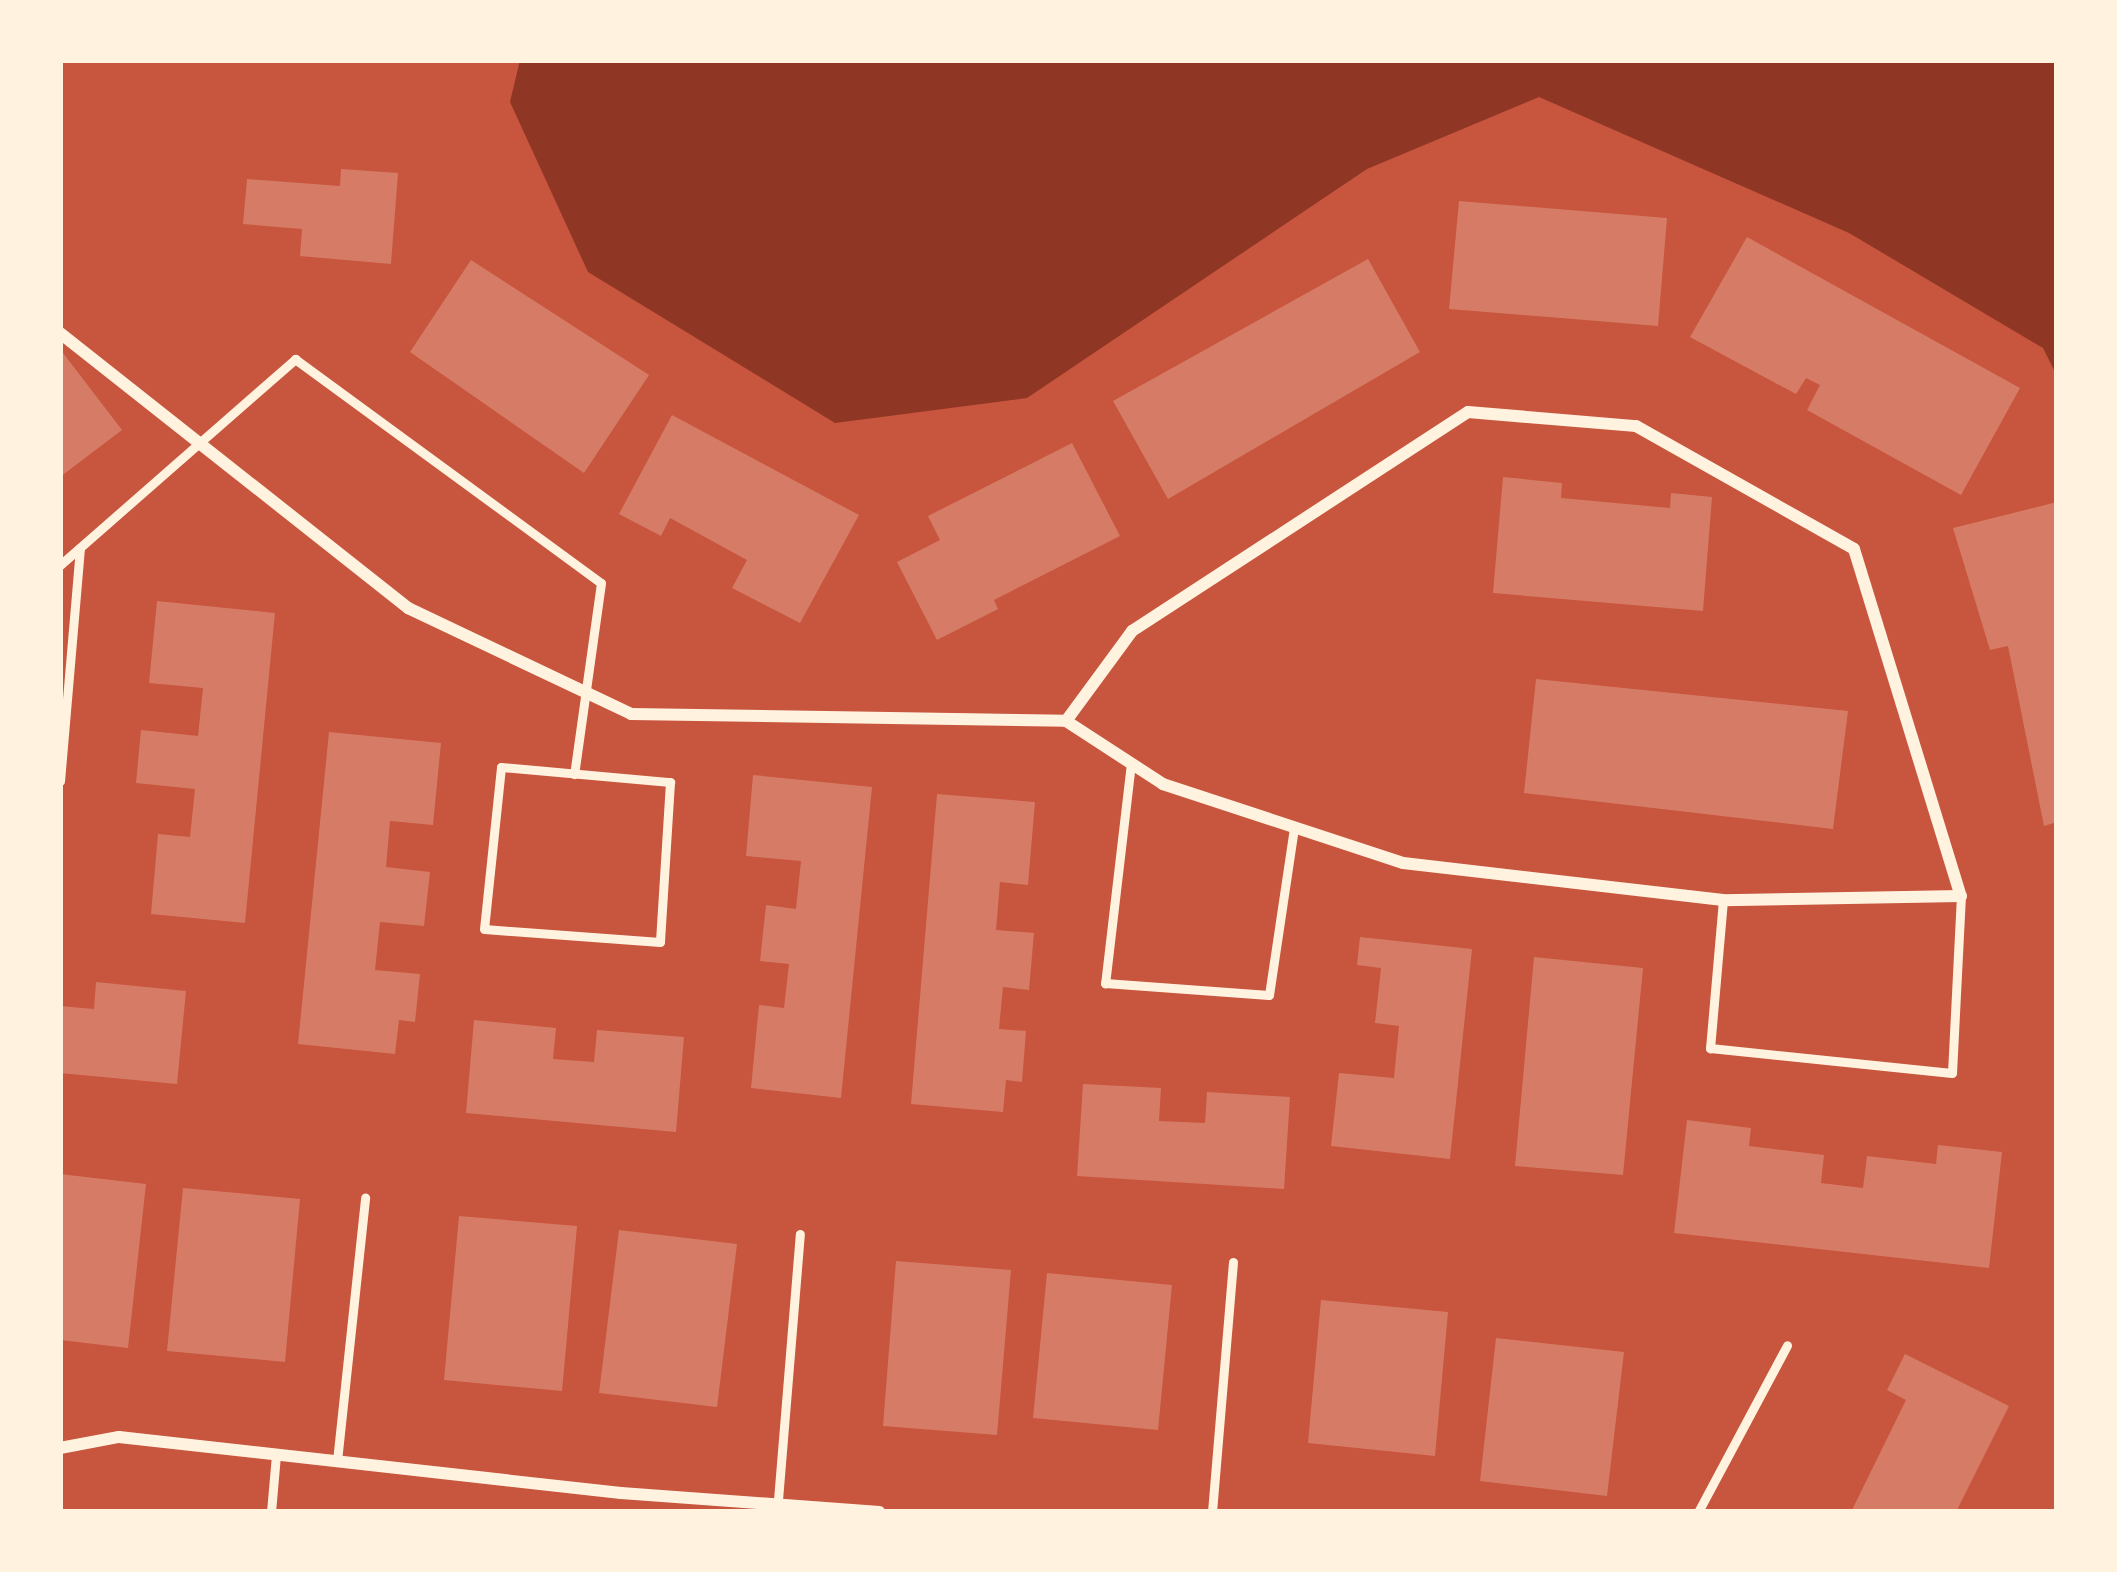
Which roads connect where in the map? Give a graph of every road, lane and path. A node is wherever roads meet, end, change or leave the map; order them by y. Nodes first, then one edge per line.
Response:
1 (60, 333) edge
2 (204, 446) junction
3 (80, 548) junction
4 (60, 565) edge
5 (587, 693) junction
6 (1066, 721) junction
7 (1131, 763) junction
8 (574, 774) junction
9 (60, 781) edge
10 (1294, 827) junction
11 (1961, 896) junction
12 (1723, 900) junction
13 (365, 1197) dead end
14 (800, 1234) dead end
15 (1233, 1262) dead end
16 (1787, 1345) dead end
17 (60, 1448) edge
18 (275, 1455) junction
19 (337, 1461) junction
20 (777, 1508) edge
21 (271, 1512) edge
22 (879, 1512) edge
23 (1212, 1512) edge
24 (1698, 1512) edge

1 - 2 street
2 - 3 lane
2 - 5 street
2 - 5 lane
3 - 4 lane
3 - 9 lane
5 - 6 street
5 - 8 lane
6 - 7 street
6 - 11 street
7 - 10 street
7 - 10 lane
8 - 8 lane
10 - 12 street
11 - 12 street
11 - 12 lane
13 - 19 lane
14 - 20 lane
15 - 23 lane
16 - 24 lane
17 - 18 street
18 - 19 street
18 - 21 lane
19 - 20 street
20 - 22 street

